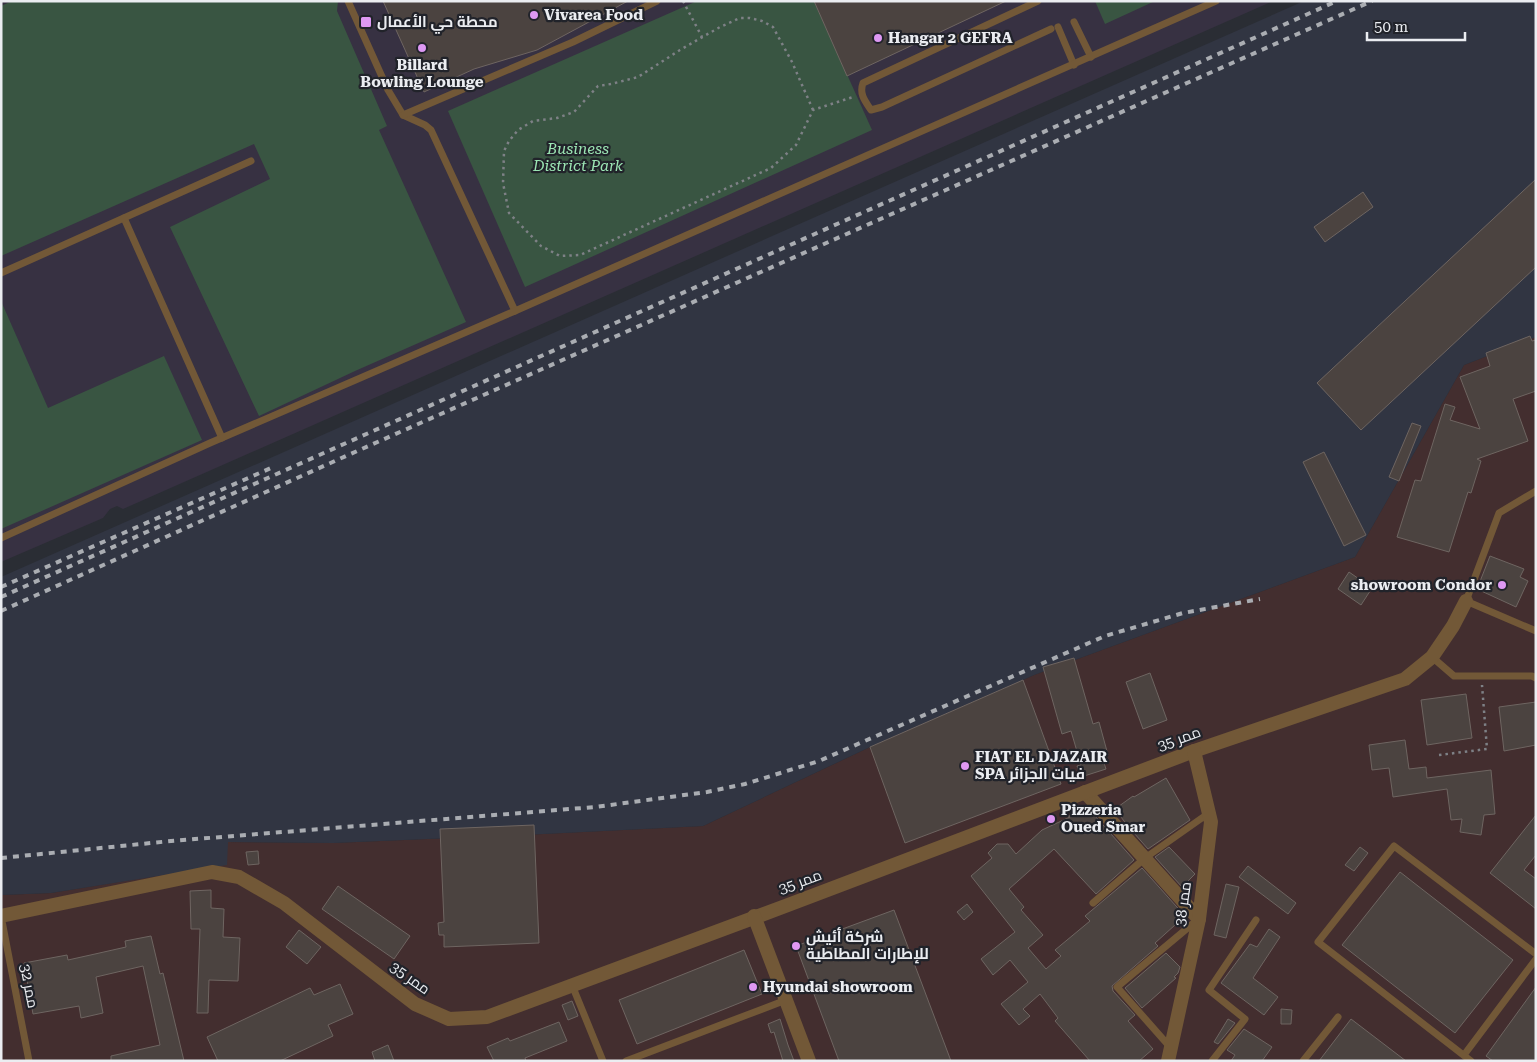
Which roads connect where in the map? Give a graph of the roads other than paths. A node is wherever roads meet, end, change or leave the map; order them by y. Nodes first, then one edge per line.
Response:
1 (348, 1) edge
2 (657, 1) edge
3 (1038, 1) edge
4 (1216, 1) edge
5 (1074, 22) dead end
6 (1091, 57) junction
7 (1074, 65) junction
8 (403, 115) junction
9 (251, 161) dead end
10 (124, 218) junction
11 (1, 274) edge
12 (515, 311) junction
13 (222, 438) junction
14 (1536, 491) edge
15 (1, 538) edge
16 (1466, 601) junction
17 (1536, 631) edge
18 (1432, 657) junction
19 (1536, 678) edge
20 (1194, 751) junction
21 (1085, 792) junction
22 (1210, 813) junction
23 (1145, 858) junction
24 (1093, 902) dead end
25 (1, 916) edge
26 (754, 916) junction
27 (1198, 919) junction
28 (1256, 920) dead end
29 (1536, 954) edge
30 (1536, 959) edge
31 (572, 985) junction
32 (786, 1000) junction
33 (1338, 1017) dead end
34 (1169, 1054) edge
35 (1464, 1055) junction
36 (29, 1061) edge
37 (603, 1061) edge
38 (626, 1061) edge
39 (809, 1061) edge
40 (1212, 1061) edge
41 (1303, 1061) edge
42 (1471, 1061) edge

1 - 8 lane
2 - 8 lane
3 - 7 lane
4 - 6 lane
5 - 6 lane
6 - 7 lane
7 - 12 lane
8 - 12 lane
9 - 10 lane
10 - 11 lane
10 - 13 lane
12 - 13 lane
13 - 15 lane
14 - 16 lane, ممر 35
16 - 17 lane
16 - 18 street, ممر 35
18 - 19 lane
18 - 20 street, ممر 35
20 - 21 street, ممر 35
20 - 22 street, ممر 38
21 - 23 street
21 - 26 street, ممر 35
22 - 23 lane
22 - 27 street, ممر 38
23 - 24 lane
23 - 27 street
25 - 31 street, ممر 35
25 - 36 lane, ممر 32
26 - 31 street, ممر 35
26 - 32 street
27 - 34 street, ممر 38
27 - 34 lane
28 - 40 lane
29 - 35 lane
30 - 35 lane
31 - 37 lane
32 - 38 lane
32 - 39 street
33 - 41 lane
35 - 42 lane

